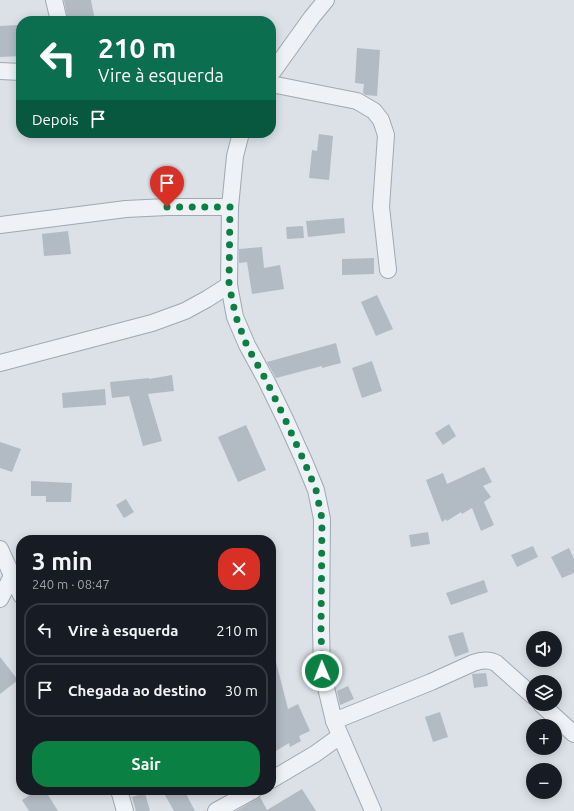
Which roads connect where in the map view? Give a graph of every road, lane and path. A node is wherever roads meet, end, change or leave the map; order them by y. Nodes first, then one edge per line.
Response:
1 (54, 0) edge
2 (326, 0) edge
3 (58, 16) edge
4 (276, 67) edge
5 (0, 71) edge
6 (16, 72) edge
7 (276, 85) edge
8 (240, 138) edge
9 (230, 207) junction
10 (0, 225) edge
11 (388, 270) dead end
12 (229, 285) junction
13 (0, 363) edge
14 (0, 549) edge
15 (12, 576) junction
16 (16, 584) edge
17 (0, 599) edge
18 (526, 690) edge
19 (549, 711) edge
20 (337, 729) junction
21 (574, 734) edge
22 (276, 777) edge
23 (120, 795) edge
24 (245, 795) edge
25 (125, 811) edge
26 (216, 811) edge
27 (373, 811) edge

1 - 3 street
2 - 4 street
5 - 6 street
7 - 11 street
8 - 9 street
9 - 10 street
9 - 12 street
12 - 13 street
12 - 20 street
14 - 15 street
15 - 16 street
15 - 17 street
18 - 20 street
19 - 21 street
20 - 22 street
20 - 27 street
23 - 25 street
24 - 26 street

